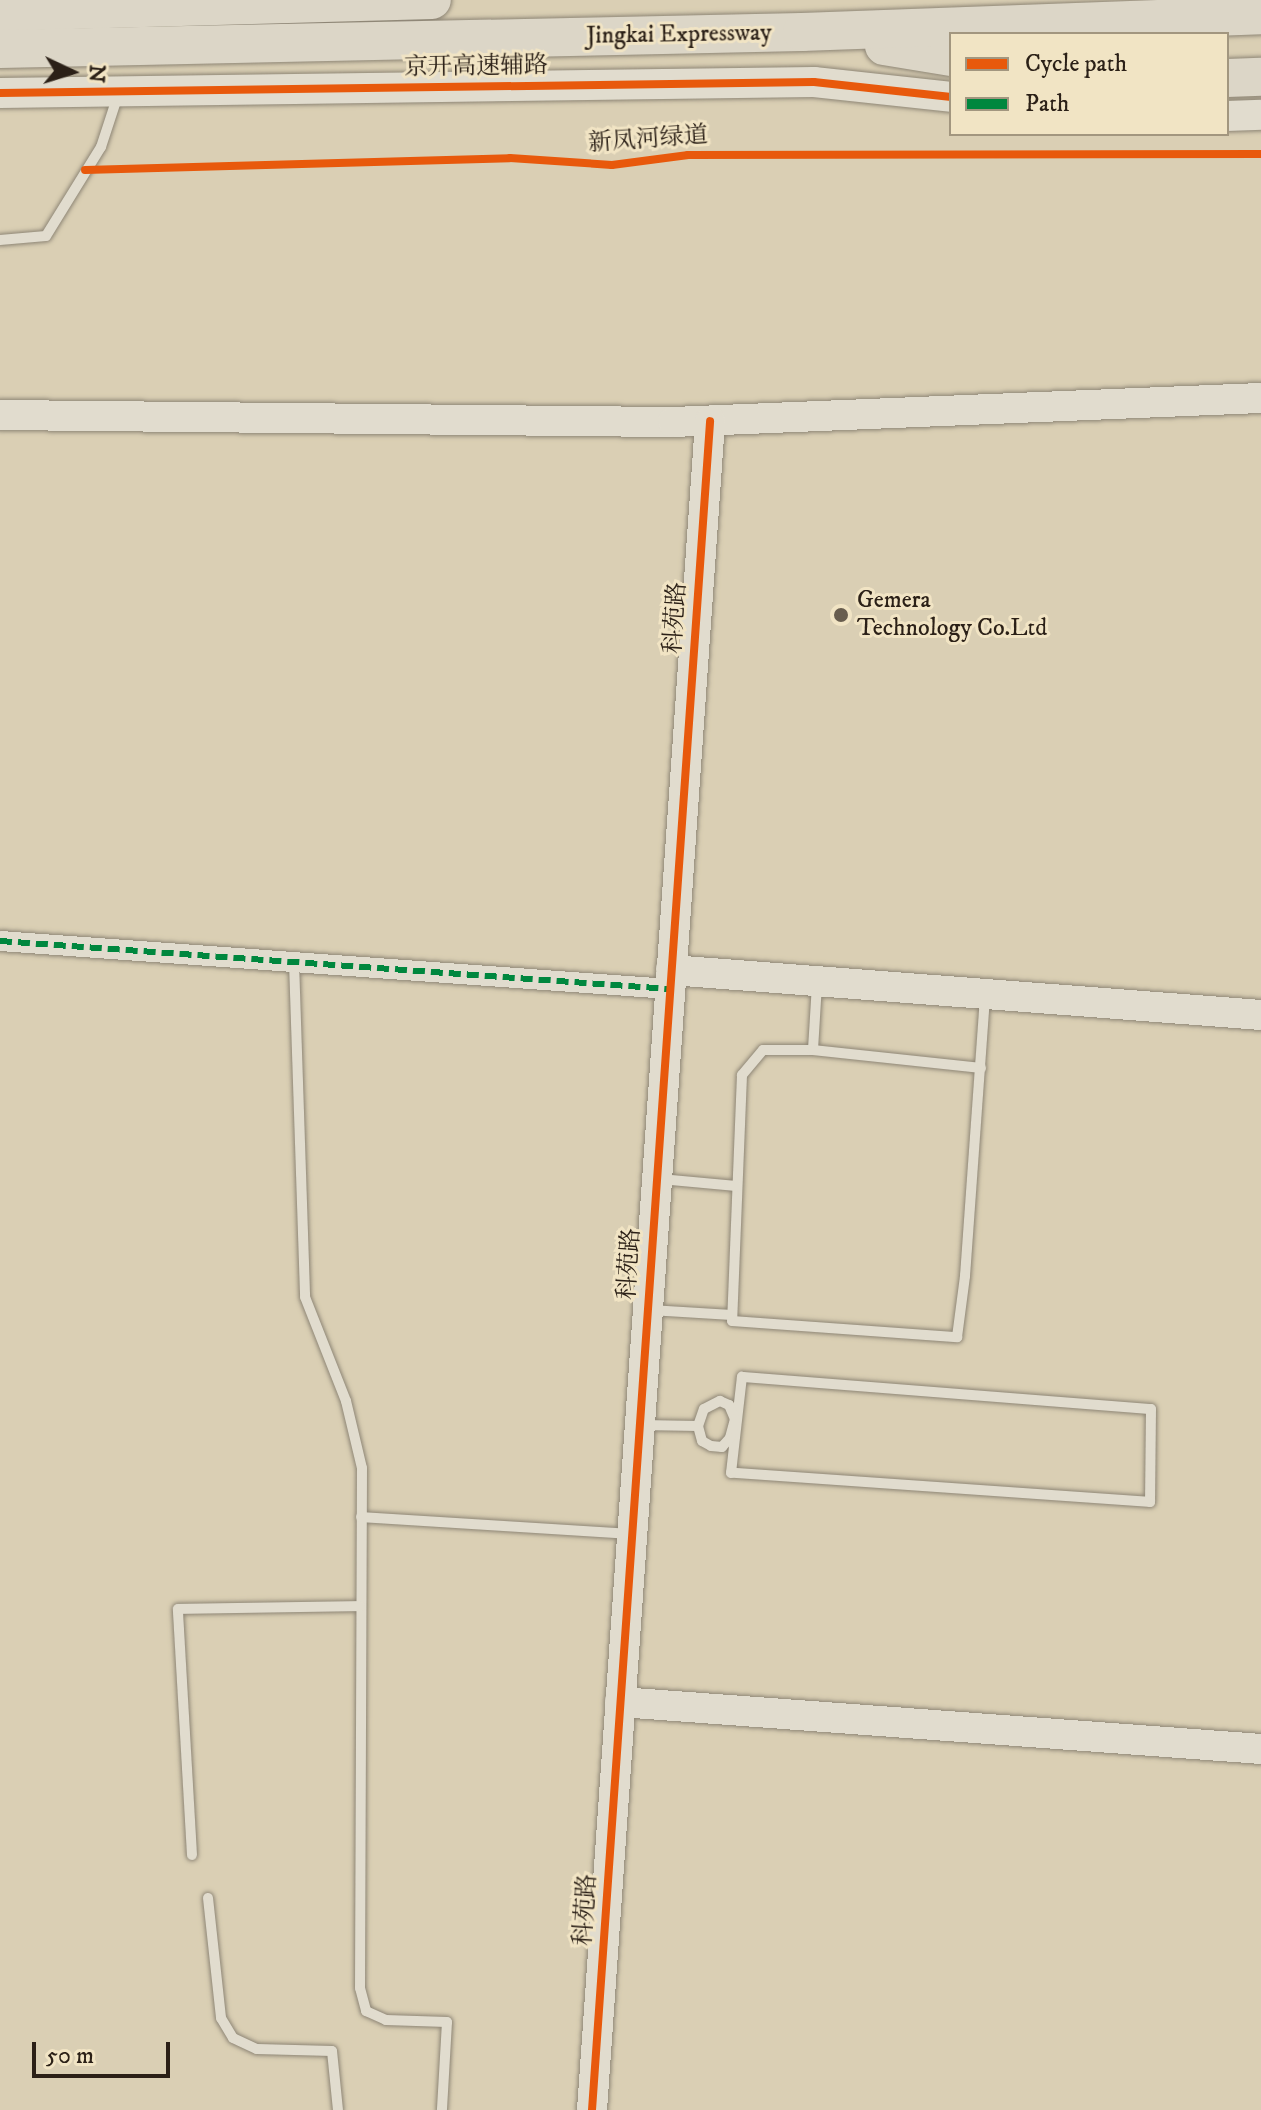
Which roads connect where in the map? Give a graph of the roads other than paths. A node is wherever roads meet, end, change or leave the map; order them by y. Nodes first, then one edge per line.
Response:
1 (432, 0) edge
2 (0, 12) edge
3 (1261, 15) edge
4 (802, 32) junction
5 (0, 49) edge
6 (949, 57) edge
7 (1261, 77) edge
8 (1229, 78) edge
9 (119, 92) junction
10 (0, 93) edge
11 (949, 97) edge
12 (1261, 115) edge
13 (1229, 116) edge
14 (0, 240) edge
15 (1261, 398) edge
16 (0, 415) edge
17 (710, 421) junction
18 (0, 941) edge
19 (294, 962) junction
20 (671, 980) junction
21 (818, 982) junction
22 (986, 996) junction
23 (1261, 1015) edge
24 (813, 1050) junction
25 (981, 1068) junction
26 (657, 1179) junction
27 (737, 1186) junction
28 (647, 1310) junction
29 (732, 1315) junction
30 (735, 1419) junction
31 (639, 1425) junction
32 (698, 1426) junction
33 (361, 1517) junction
34 (632, 1535) junction
35 (360, 1606) junction
36 (620, 1702) junction
37 (1261, 1749) edge
38 (192, 1855) dead end
39 (208, 1898) dead end
40 (338, 2110) edge
41 (442, 2110) edge
42 (592, 2110) edge

1 - 2 highway
3 - 4 highway, Jingkai Expressway
4 - 5 highway, Jingkai Expressway
4 - 6 highway
7 - 8 highway
9 - 10 street, 京开高速辅路
9 - 11 street, 京开高速辅路
9 - 14 lane
12 - 13 street
15 - 17 street
16 - 17 street
17 - 20 street, 科苑路
18 - 19 street
19 - 20 street
19 - 33 lane
20 - 21 street
20 - 26 street, 科苑路
21 - 22 street
21 - 24 lane
22 - 23 street
22 - 25 lane
24 - 25 lane
24 - 27 lane
25 - 29 lane
26 - 27 lane
26 - 28 street, 科苑路
27 - 29 lane
28 - 29 lane
28 - 31 street, 科苑路
30 - 30 lane
30 - 32 lane
30 - 32 lane
31 - 32 lane
31 - 34 street, 科苑路
33 - 34 lane
33 - 35 lane
34 - 36 street, 科苑路
35 - 38 lane
35 - 41 lane
36 - 37 street
36 - 42 street, 科苑路
39 - 40 lane

